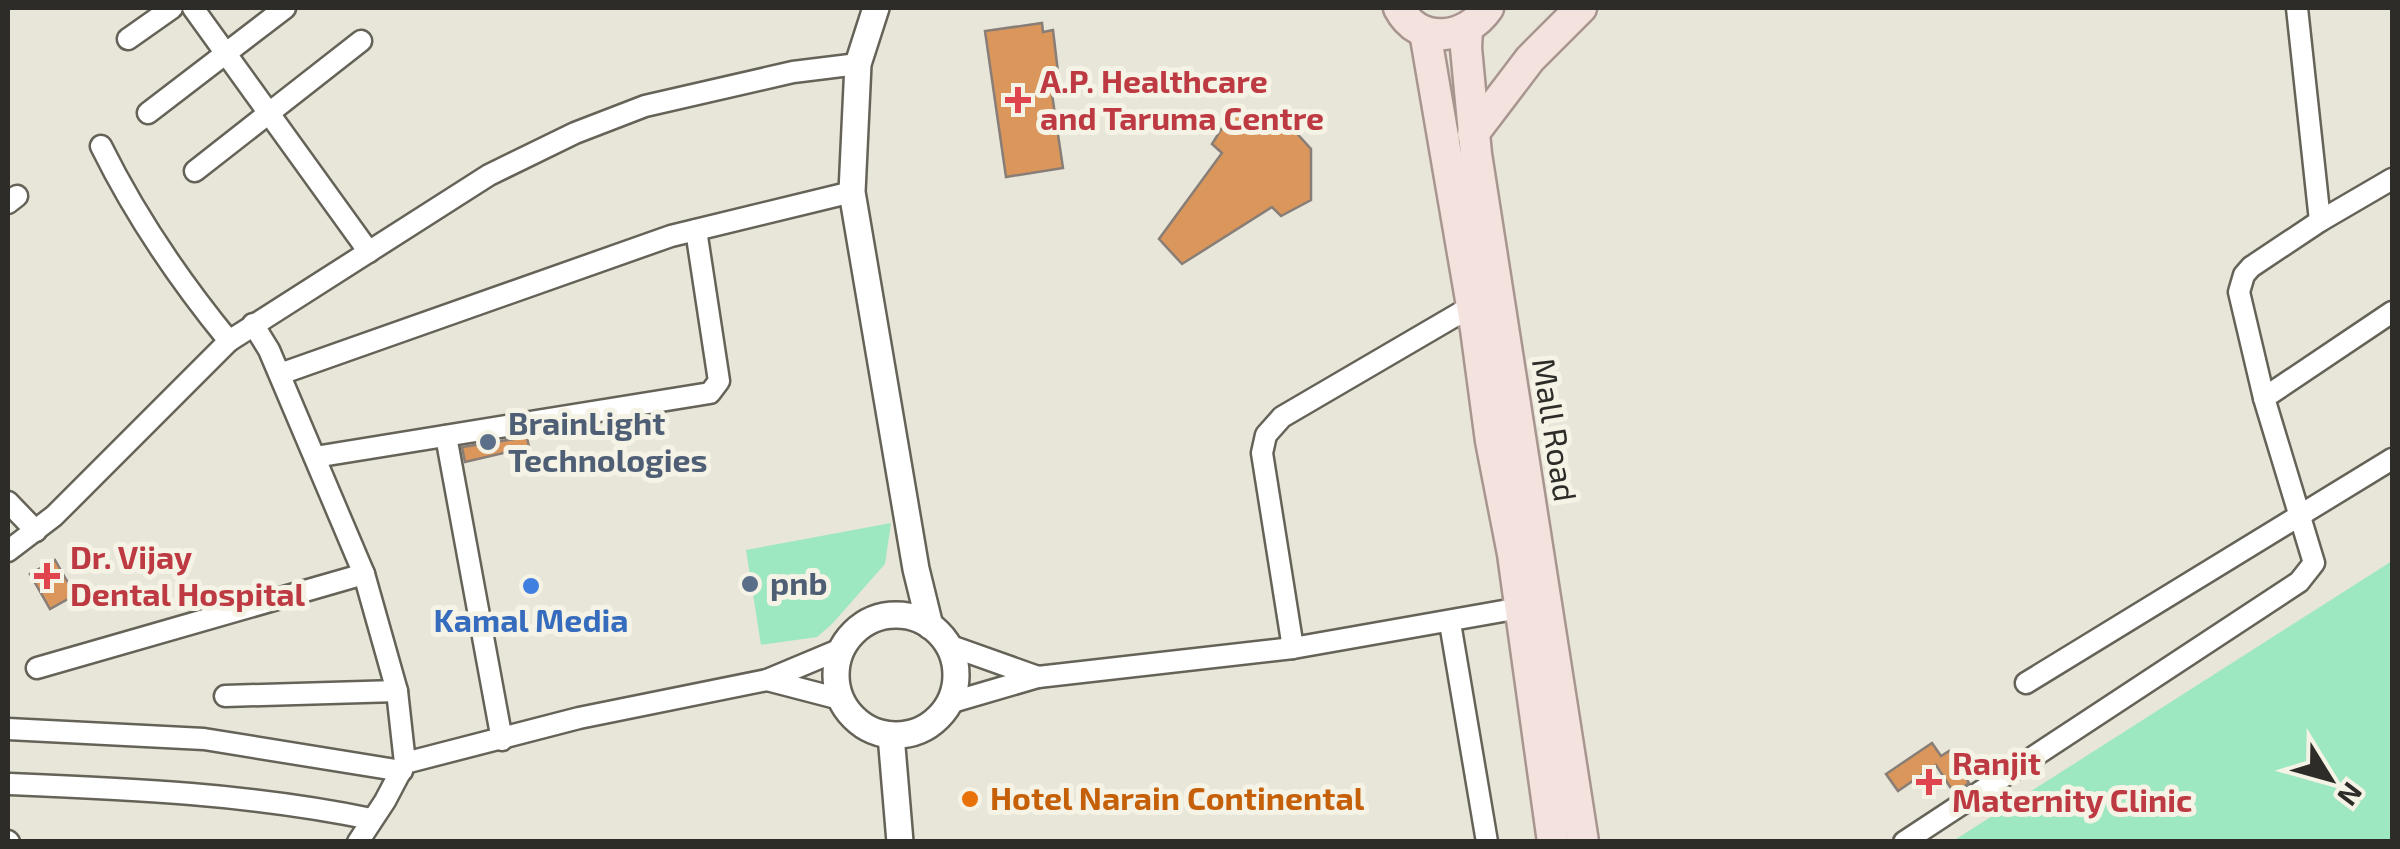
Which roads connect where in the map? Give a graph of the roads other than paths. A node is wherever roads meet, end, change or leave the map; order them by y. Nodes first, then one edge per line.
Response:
1 (172, 8) edge
2 (193, 8) edge
3 (285, 8) edge
4 (876, 8) edge
5 (1399, 8) edge
6 (1498, 8) edge
7 (1581, 8) edge
8 (2297, 8) edge
9 (1481, 15) edge
10 (1425, 32) junction
11 (128, 38) dead end
12 (361, 41) dead end
13 (226, 53) junction
14 (858, 64) junction
15 (148, 113) dead end
16 (269, 113) junction
17 (1473, 134) junction
18 (100, 146) dead end
19 (195, 170) dead end
20 (2392, 179) edge
21 (852, 192) junction
22 (2320, 221) junction
23 (696, 230) junction
24 (369, 252) junction
25 (1472, 306) junction
26 (2392, 312) edge
27 (253, 324) junction
28 (229, 341) junction
29 (280, 374) junction
30 (2264, 398) junction
31 (446, 436) junction
32 (315, 458) junction
33 (2392, 459) edge
34 (8, 502) edge
35 (2298, 518) junction
36 (36, 531) junction
37 (8, 551) edge
38 (916, 569) junction
39 (364, 574) junction
40 (1520, 608) junction
41 (900, 614) junction
42 (1450, 623) junction
43 (939, 636) junction
44 (1293, 648) junction
45 (841, 649) junction
46 (37, 668) dead end
47 (1038, 677) junction
48 (767, 680) junction
49 (2026, 683) dead end
50 (396, 692) junction
51 (225, 696) dead end
52 (840, 699) junction
53 (949, 703) junction
54 (8, 729) edge
55 (891, 735) junction
56 (502, 740) junction
57 (403, 767) junction
58 (8, 784) edge
59 (371, 820) junction
60 (358, 842) edge
61 (900, 842) edge
62 (1488, 842) edge
63 (1553, 842) edge
64 (1583, 842) edge
65 (1904, 842) edge

1 - 11 street
2 - 13 street
3 - 13 street
4 - 14 street
5 - 10 main road
6 - 9 main road
7 - 17 main road
8 - 22 street
9 - 10 main road
9 - 17 main road, Mall Road
10 - 25 main road, Mall Road
12 - 16 street
13 - 15 street
13 - 16 street
14 - 21 street
14 - 24 street
16 - 19 street
16 - 24 street
17 - 64 main road, Mall Road
18 - 28 street
20 - 22 street
21 - 23 street
21 - 38 street
22 - 30 street
23 - 29 street
23 - 31 street
24 - 27 street
25 - 40 main road, Mall Road
25 - 44 street
26 - 30 street
27 - 28 street
27 - 29 street
28 - 36 street
29 - 32 street
30 - 35 street
31 - 32 street
31 - 56 street
32 - 39 street
33 - 35 street
34 - 36 street
35 - 49 street
35 - 65 street
36 - 37 street
38 - 41 street
38 - 43 street
39 - 46 street
39 - 50 street
40 - 42 street
40 - 63 main road, Mall Road
41 - 43 street
41 - 45 street
42 - 44 street
42 - 62 street
43 - 47 street
43 - 53 street
44 - 47 street
45 - 48 street
45 - 52 street
47 - 53 street
48 - 52 street
48 - 56 street
50 - 51 street
50 - 57 street
52 - 55 street
53 - 55 street
54 - 57 street
55 - 61 street
56 - 57 street
57 - 59 street
58 - 59 street
59 - 60 street

